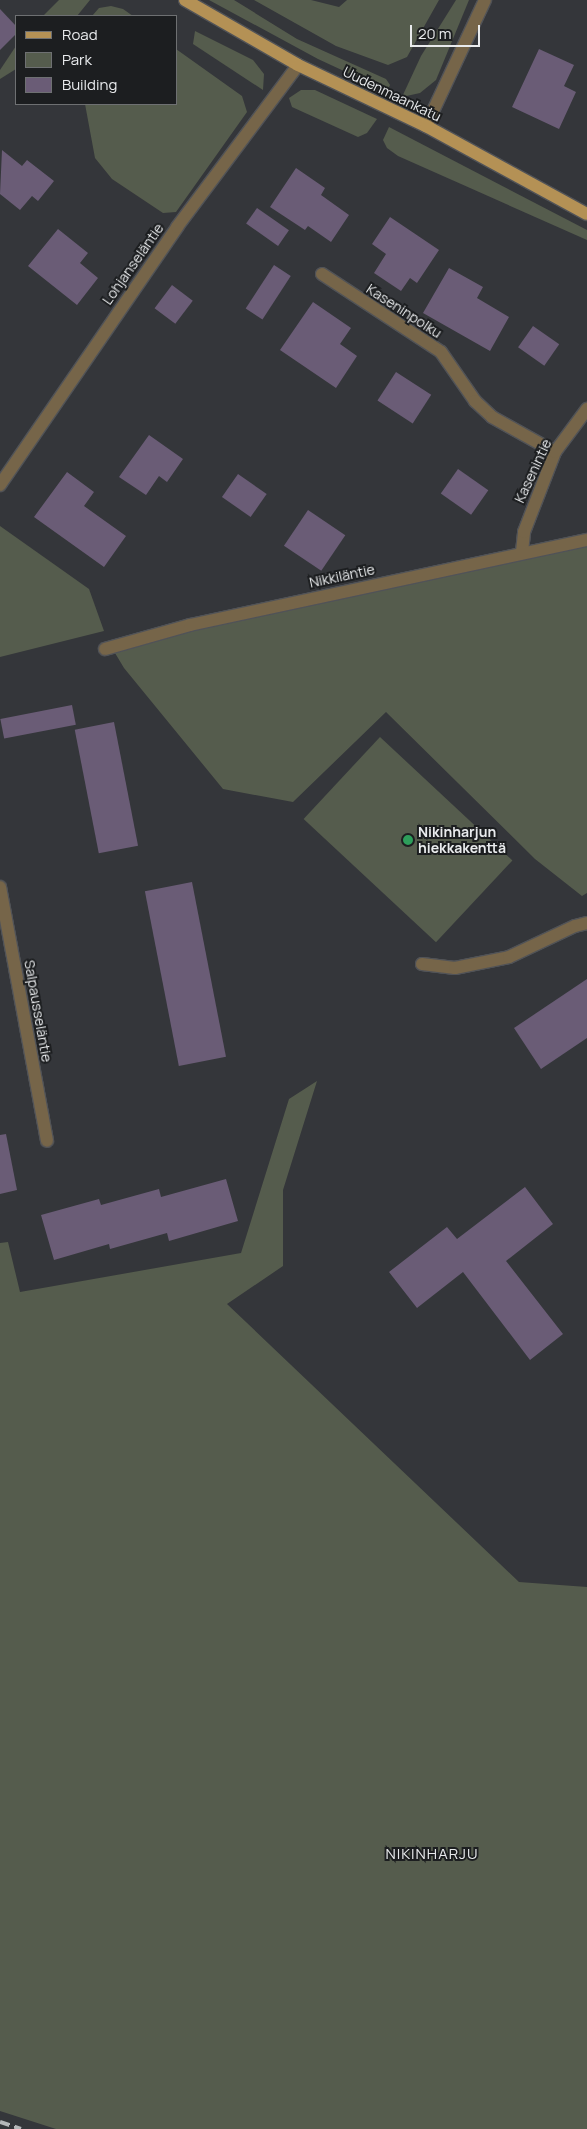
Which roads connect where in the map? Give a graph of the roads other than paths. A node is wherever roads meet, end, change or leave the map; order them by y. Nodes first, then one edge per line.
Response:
1 (186, 0) edge
2 (485, 0) edge
3 (298, 65) junction
4 (426, 126) junction
5 (587, 214) edge
6 (322, 274) dead end
7 (587, 409) edge
8 (555, 452) junction
9 (0, 485) edge
10 (587, 540) edge
11 (522, 552) junction
12 (105, 649) dead end
13 (0, 887) edge
14 (587, 924) edge
15 (422, 964) dead end
16 (47, 1141) dead end

1 - 3 main road, Uudenmaankatu
2 - 4 street
3 - 4 main road, Uudenmaankatu
3 - 9 street, Lohjanseläntie
4 - 5 main road, Uudenmaankatu
6 - 8 street, Kaseninpolku
7 - 8 street, Kasenintie
8 - 11 street, Kasenintie
10 - 11 street, Nikkiläntie
11 - 12 street, Nikkiläntie
13 - 16 street, Salpausseläntie
14 - 15 street

